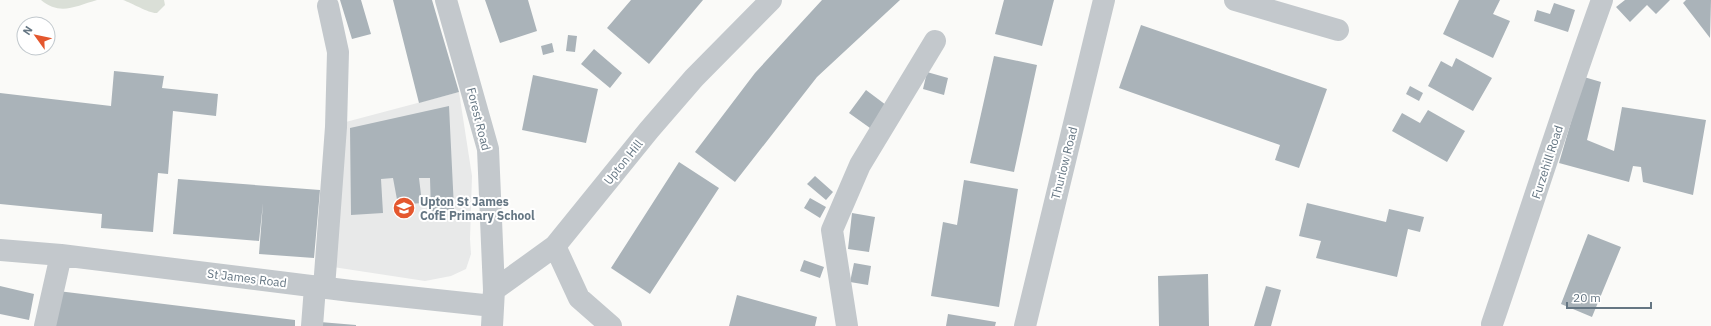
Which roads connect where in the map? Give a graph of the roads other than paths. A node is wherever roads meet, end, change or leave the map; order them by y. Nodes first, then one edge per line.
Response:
1 (446, 0) edge
2 (771, 0) edge
3 (1104, 0) edge
4 (1235, 0) edge
5 (1602, 0) edge
6 (328, 6) dead end
7 (1338, 30) dead end
8 (935, 41) dead end
9 (555, 246) junction
10 (0, 250) edge
11 (61, 255) junction
12 (320, 287) junction
13 (493, 307) edge
14 (1492, 324) dead end
15 (45, 326) edge
16 (312, 326) edge
17 (611, 326) edge
18 (847, 326) edge
19 (1025, 326) edge

1 - 13 street, Forest Road
2 - 9 street, Upton Hill
3 - 19 street, Thurlow Road
4 - 7 street
5 - 14 street, Furzehill Road
6 - 12 street
8 - 18 street
9 - 13 street, Upton Hill
9 - 17 street
10 - 11 street, St James Road
11 - 12 street, St James Road
11 - 15 street
12 - 13 street, St James Road
12 - 16 street

